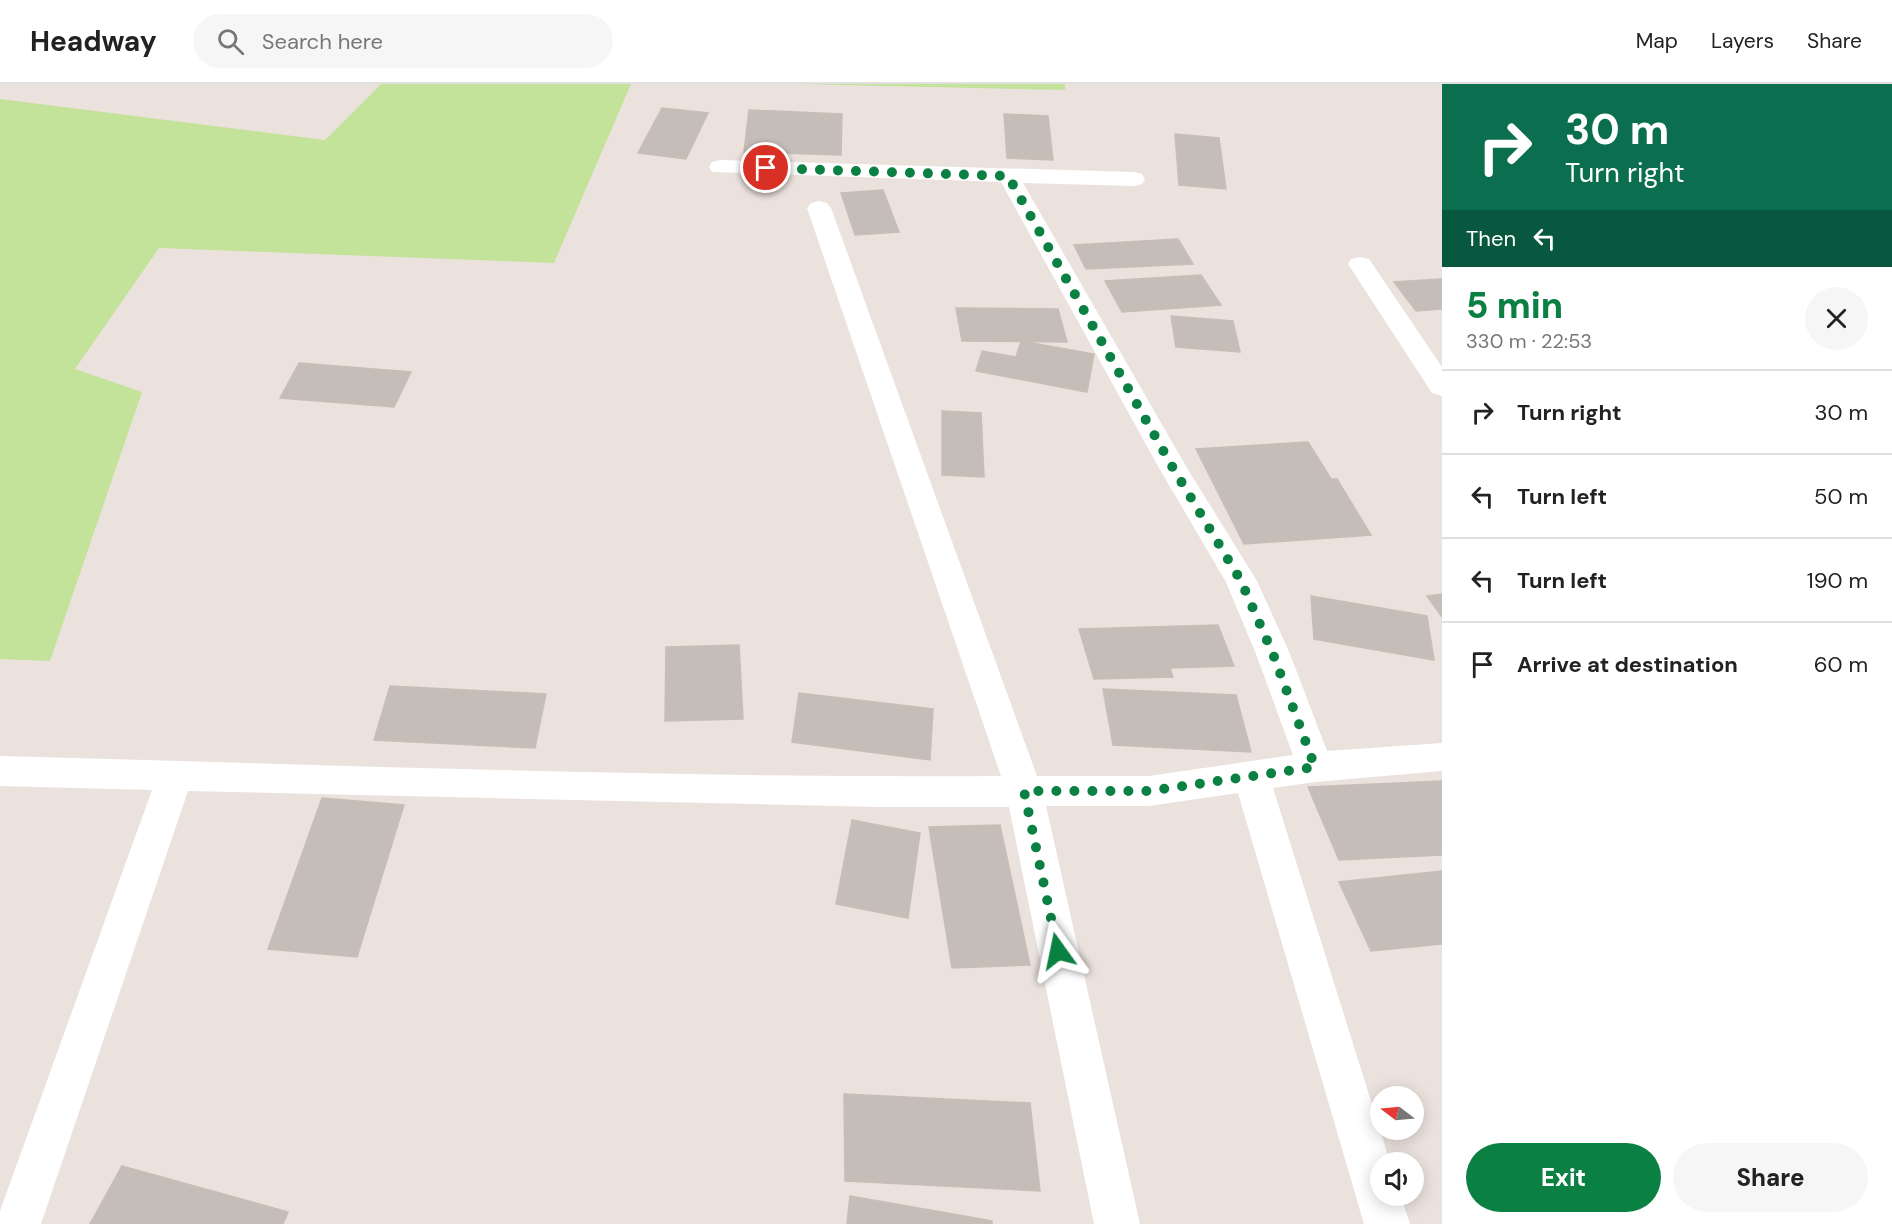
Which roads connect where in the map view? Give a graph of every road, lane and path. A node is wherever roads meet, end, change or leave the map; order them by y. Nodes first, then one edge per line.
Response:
1 (720, 167) dead end
2 (1008, 176) junction
3 (1134, 179) dead end
4 (819, 208) dead end
5 (1360, 264) dead end
6 (1442, 387) edge
7 (1442, 757) edge
8 (1315, 767) junction
9 (0, 771) edge
10 (175, 776) junction
11 (1251, 776) junction
12 (1024, 791) junction
13 (18, 1224) edge
14 (1117, 1224) edge
15 (1386, 1224) edge

1 - 2 street
2 - 3 street
2 - 8 street
4 - 12 street
5 - 6 street
7 - 8 street
8 - 11 street
9 - 10 street
10 - 12 street
10 - 13 street
11 - 12 street
11 - 15 street
12 - 14 street

